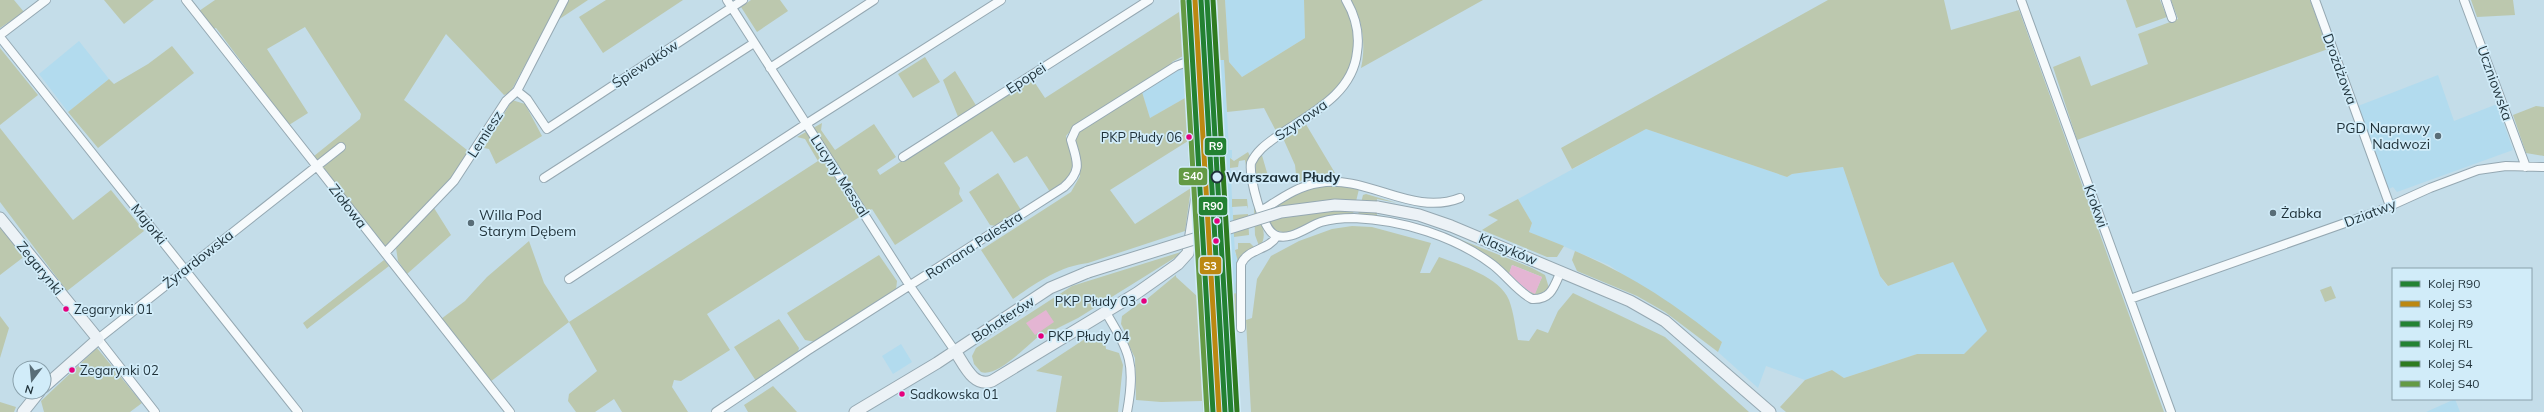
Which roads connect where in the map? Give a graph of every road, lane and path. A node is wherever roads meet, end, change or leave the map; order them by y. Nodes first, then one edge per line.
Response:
1 (46, 0) edge
2 (186, 0) edge
3 (564, 0) edge
4 (727, 0) edge
5 (743, 0) edge
6 (874, 0) edge
7 (1001, 0) edge
8 (1149, 0) edge
9 (1186, 0) edge
10 (1346, 0) edge
11 (2021, 0) edge
12 (2166, 0) edge
13 (2315, 0) edge
14 (2464, 0) edge
15 (731, 8) junction
16 (2172, 18) dead end
17 (0, 36) edge
18 (754, 43) junction
19 (1190, 61) junction
20 (770, 68) junction
21 (517, 91) junction
22 (806, 124) junction
23 (341, 147) dead end
24 (904, 157) dead end
25 (319, 166) junction
26 (2526, 167) junction
27 (2544, 167) edge
28 (544, 178) dead end
29 (1460, 198) dead end
30 (2390, 206) junction
31 (1261, 211) junction
32 (0, 218) edge
33 (1207, 234) joint
34 (1277, 236) junction
35 (385, 253) junction
36 (186, 269) junction
37 (1561, 271) junction
38 (569, 279) dead end
39 (910, 286) junction
40 (2130, 299) junction
41 (1105, 311) junction
42 (1241, 328) dead end
43 (98, 339) junction
44 (955, 351) junction
45 (52, 380) edge
46 (34, 400) edge
47 (27, 411) edge
48 (155, 412) edge
49 (298, 412) edge
50 (510, 412) edge
51 (716, 412) edge
52 (855, 412) edge
53 (1127, 412) edge
54 (1770, 412) edge
55 (2171, 412) edge

1 - 17 street
2 - 25 street, Ziołowa
3 - 21 street, Lemiesz
4 - 15 street, Lucyny Messal
5 - 15 street, Śpiewaków
6 - 20 street
7 - 22 street
8 - 24 street, Epopei
9 - 19 street
10 - 31 street, Szynowa
11 - 40 street, Krokwi
12 - 16 street
13 - 30 street, Drożdżowa
14 - 26 street, Uczniowska
15 - 18 street, Lucyny Messal
15 - 21 street, Śpiewaków
17 - 36 street, Majorki
18 - 20 street, Lucyny Messal
18 - 28 street
19 - 39 street, Romana Palestra
19 - 41 street
20 - 22 street, Lucyny Messal
21 - 35 street, Lemiesz
22 - 38 street
22 - 39 street, Lucyny Messal
23 - 25 street, Żyrardowska
25 - 35 street, Ziołowa
25 - 36 street, Żyrardowska
26 - 27 street, Dziatwy
26 - 30 street, Dziatwy
29 - 31 street
30 - 40 street, Dziatwy
31 - 34 street, Szynowa
32 - 43 street, Zegarynki
33 - 37 street, Klasyków, bridge
33 - 44 street, Bohaterów, bridge
34 - 37 street
34 - 42 street
35 - 50 street, Ziołowa
36 - 43 street, Żyrardowska
36 - 49 street, Majorki
37 - 54 street, Klasyków
39 - 44 street, Lucyny Messal
39 - 51 street, Romana Palestra
40 - 55 street, Krokwi
41 - 44 street
41 - 53 street
43 - 45 street, Żyrardowska
43 - 48 street, Zegarynki
44 - 52 street, Bohaterów
46 - 47 street

